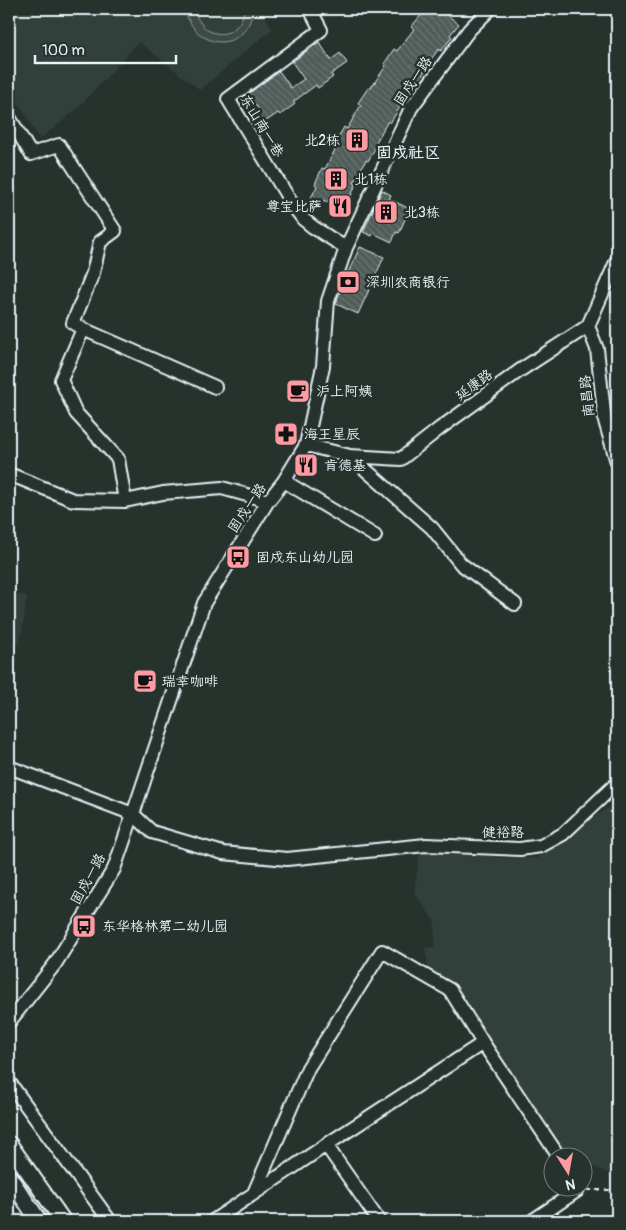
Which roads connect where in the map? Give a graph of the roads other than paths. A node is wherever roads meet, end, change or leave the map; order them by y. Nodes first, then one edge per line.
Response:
1 (310, 9) edge
2 (490, 9) edge
3 (9, 117) edge
4 (346, 248) junction
5 (617, 260) edge
6 (588, 326) junction
7 (83, 329) junction
8 (215, 387) dead end
9 (306, 445) junction
10 (350, 456) junction
11 (617, 462) edge
12 (9, 474) edge
13 (284, 481) junction
14 (125, 501) junction
15 (268, 501) junction
16 (376, 536) dead end
17 (515, 604) dead end
18 (9, 767) edge
19 (617, 783) edge
20 (133, 814) junction
21 (9, 1022) edge
22 (483, 1043) junction
23 (9, 1082) edge
24 (9, 1144) edge
25 (326, 1144) junction
26 (553, 1148) edge
27 (9, 1178) edge
28 (254, 1194) junction
29 (564, 1198) edge
30 (39, 1221) edge
31 (63, 1221) edge
32 (110, 1221) edge
33 (213, 1221) edge
34 (379, 1221) edge
35 (532, 1221) edge

1 - 4 street, 东山南一巷
2 - 4 street, 固戍一路
3 - 7 street
4 - 9 street, 固戍一路
5 - 6 street
6 - 10 street, 延康路
6 - 11 street, 南昌路
7 - 8 street
7 - 14 street
9 - 10 street, 延康路
9 - 13 street, 固戍一路
10 - 17 street
12 - 14 street
13 - 15 street, 固戍一路
13 - 16 street
14 - 15 street
15 - 20 street, 固戍一路
18 - 20 street
19 - 20 street, 健裕路
20 - 21 street, 固戍一路
22 - 25 street
22 - 26 street
22 - 28 street
23 - 32 street
24 - 31 main road
25 - 28 street
25 - 34 street
27 - 30 main road
28 - 33 street
29 - 35 street

